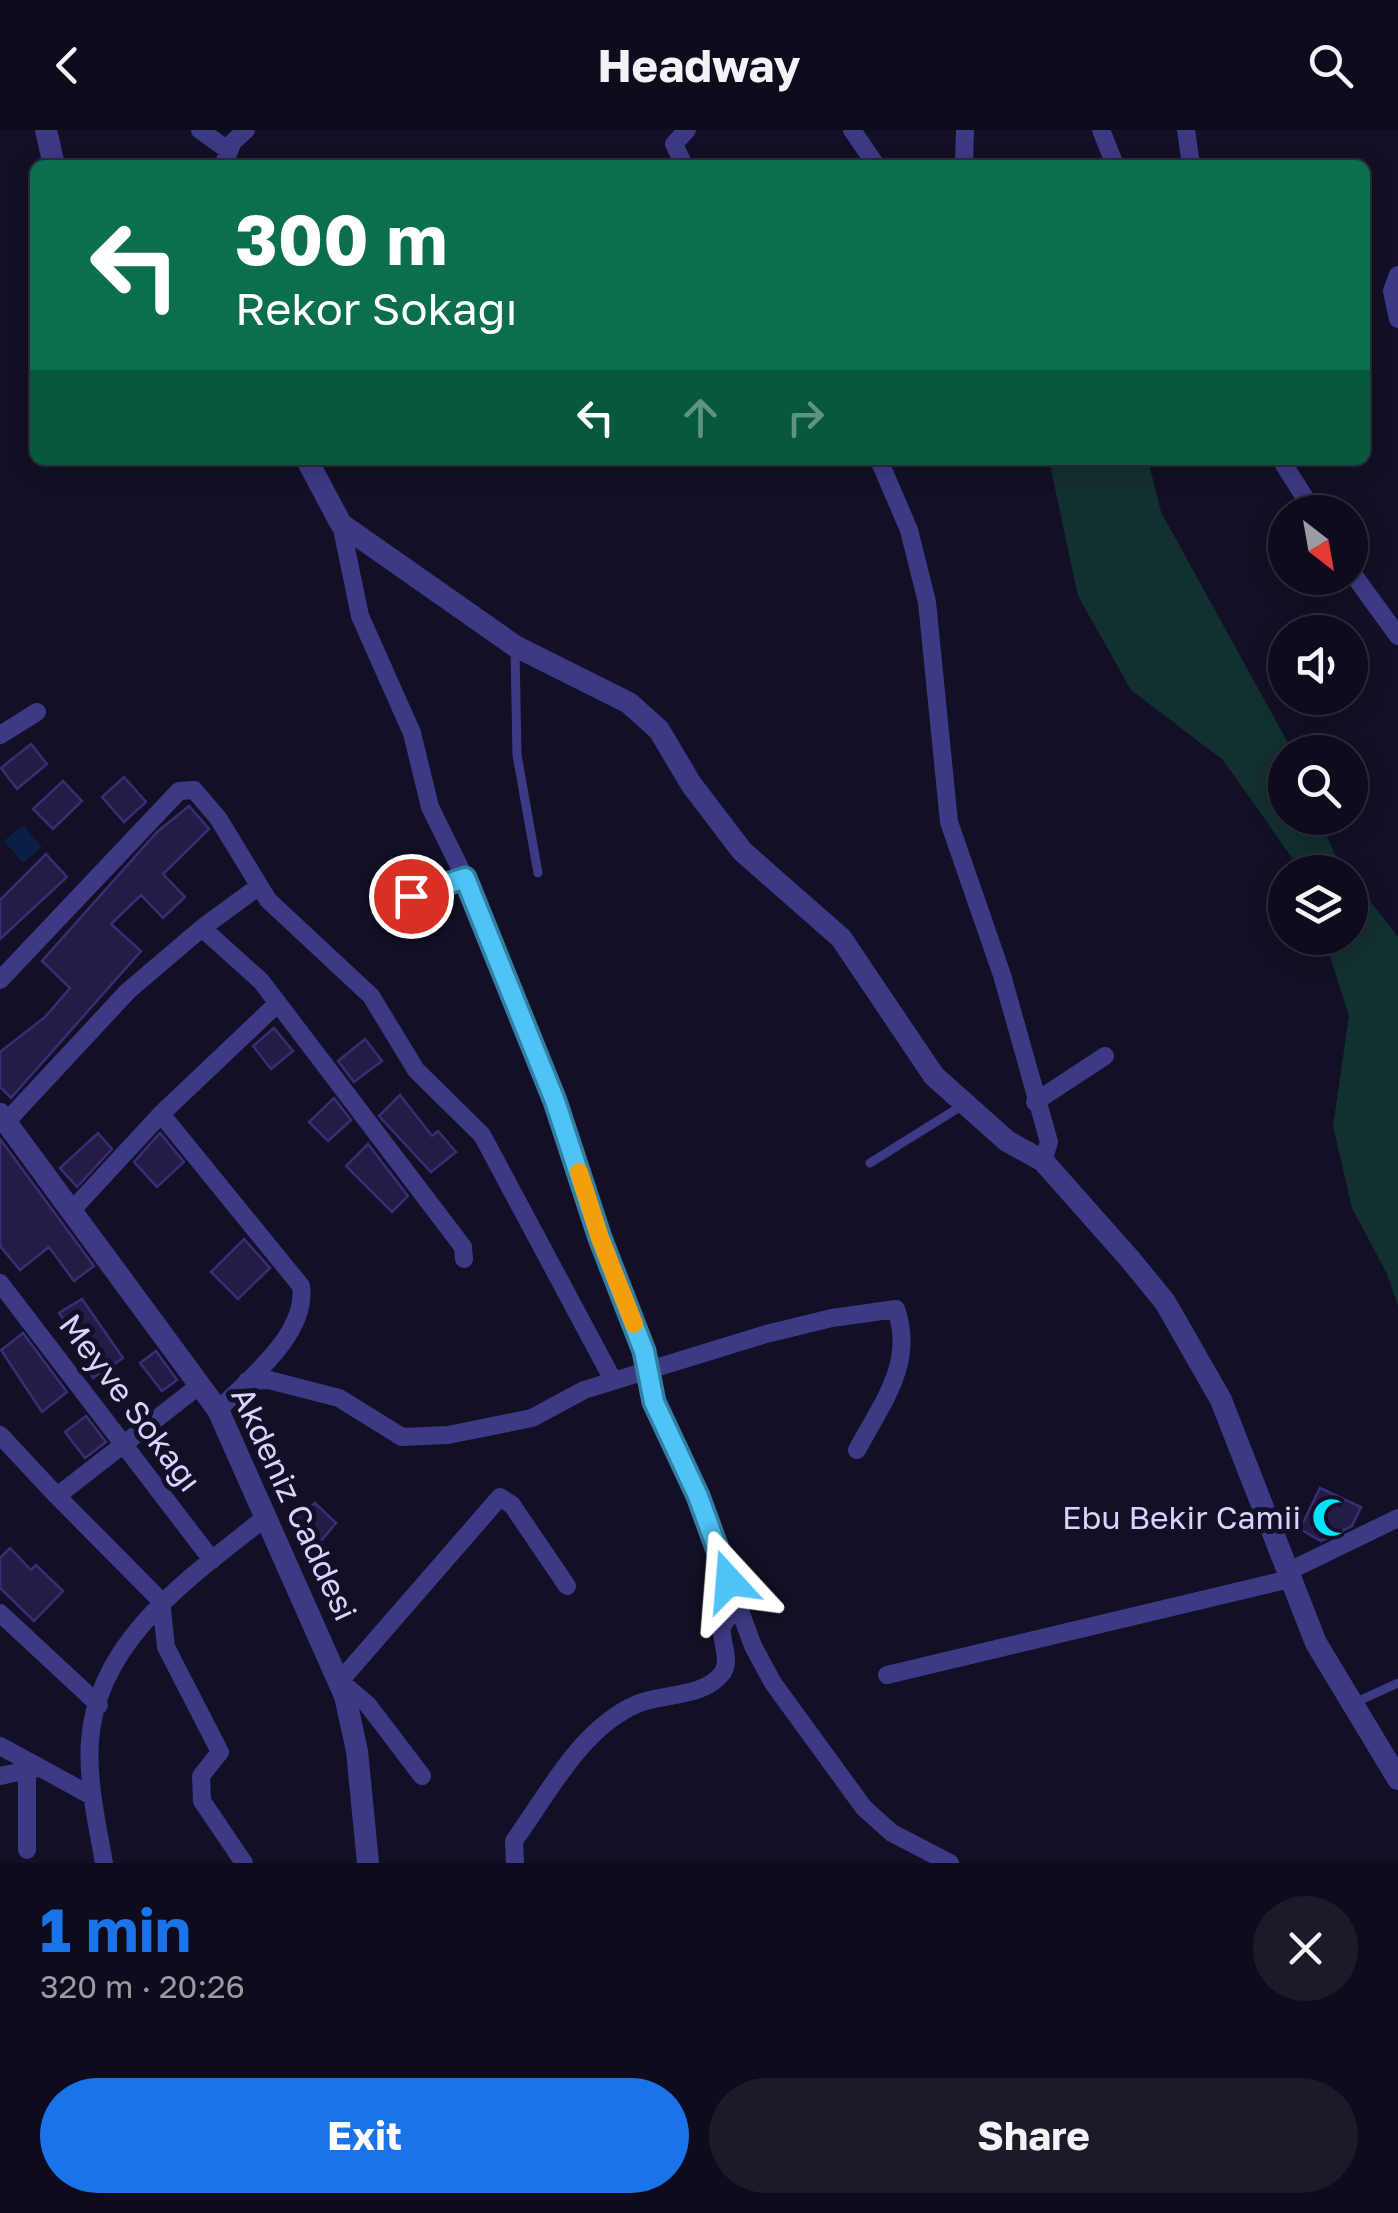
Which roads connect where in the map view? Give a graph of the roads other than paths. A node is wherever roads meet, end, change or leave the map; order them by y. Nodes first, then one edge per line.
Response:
1 (46, 130) edge
2 (200, 130) edge
3 (246, 130) edge
4 (852, 130) edge
5 (965, 130) edge
6 (1101, 130) edge
7 (1186, 130) edge
8 (676, 135) edge
9 (226, 158) edge
10 (53, 160) edge
11 (683, 160) edge
12 (873, 160) edge
13 (964, 160) edge
14 (1113, 160) edge
15 (1189, 160) edge
16 (1398, 275) edge
17 (1398, 318) edge
18 (310, 465) edge
19 (881, 465) edge
20 (1284, 465) edge
21 (1303, 495) edge
22 (341, 524) junction
23 (1368, 595) edge
24 (1398, 636) edge
25 (515, 646) junction
26 (37, 712) dead end
27 (0, 735) edge
28 (538, 874) dead end
29 (465, 878) junction
30 (258, 887) junction
31 (411, 896) dead end
32 (202, 928) junction
33 (0, 980) edge
34 (278, 1003) junction
35 (1105, 1056) dead end
36 (1035, 1102) junction
37 (965, 1104) junction
38 (160, 1114) junction
39 (4, 1118) edge
40 (1043, 1161) junction
41 (870, 1163) dead end
42 (73, 1209) junction
43 (464, 1259) dead end
44 (0, 1283) edge
45 (648, 1369) junction
46 (612, 1380) junction
47 (247, 1381) junction
48 (200, 1385) junction
49 (218, 1410) junction
50 (0, 1435) edge
51 (123, 1442) junction
52 (857, 1450) dead end
53 (57, 1496) junction
54 (266, 1516) junction
55 (1398, 1518) edge
56 (212, 1560) junction
57 (1288, 1576) junction
58 (567, 1586) dead end
59 (161, 1601) junction
60 (0, 1612) edge
61 (740, 1612) junction
62 (888, 1675) dead end
63 (340, 1681) junction
64 (1398, 1684) edge
65 (1352, 1704) junction
66 (99, 1705) junction
67 (0, 1746) edge
68 (33, 1769) junction
69 (0, 1776) edge
70 (422, 1776) dead end
71 (1398, 1779) edge
72 (92, 1796) junction
73 (27, 1850) dead end
74 (104, 1863) edge
75 (244, 1863) edge
76 (368, 1863) edge
77 (515, 1863) edge
78 (950, 1863) edge

1 - 10 street
2 - 9 street
3 - 9 street
4 - 12 street
5 - 13 street
6 - 14 street
7 - 15 street
8 - 11 street
16 - 17 street
18 - 22 street
19 - 36 street
20 - 21 street
22 - 25 street
22 - 29 street
23 - 24 street
25 - 28 lane
25 - 37 street
26 - 27 street
29 - 31 street
29 - 45 street
30 - 32 street
30 - 33 street
30 - 46 street
32 - 34 street
32 - 39 street
34 - 38 street
34 - 43 street
35 - 36 street
36 - 40 street
37 - 40 street
37 - 41 lane
38 - 42 street
38 - 47 street
39 - 42 street, Akdeniz Caddesi
40 - 57 street
42 - 48 street, Akdeniz Caddesi
44 - 51 street, Meyve Sokağı
45 - 46 street
45 - 52 street
45 - 61 street
46 - 47 street
47 - 49 street
48 - 49 street, Akdeniz Caddesi
48 - 51 street
49 - 54 street, Akdeniz Caddesi
50 - 53 street
51 - 53 street
51 - 56 street, Meyve Sokağı
53 - 59 street
54 - 56 street
54 - 63 street, Akdeniz Caddesi
55 - 57 street
56 - 59 street
57 - 62 street
57 - 65 street
58 - 63 street
59 - 66 street
59 - 75 street
60 - 66 street
61 - 77 street
61 - 78 street
63 - 70 street
63 - 76 street, Akdeniz Caddesi
64 - 65 lane
65 - 71 street
66 - 72 street
67 - 68 street
68 - 69 street
68 - 72 street
68 - 73 street
72 - 74 street

